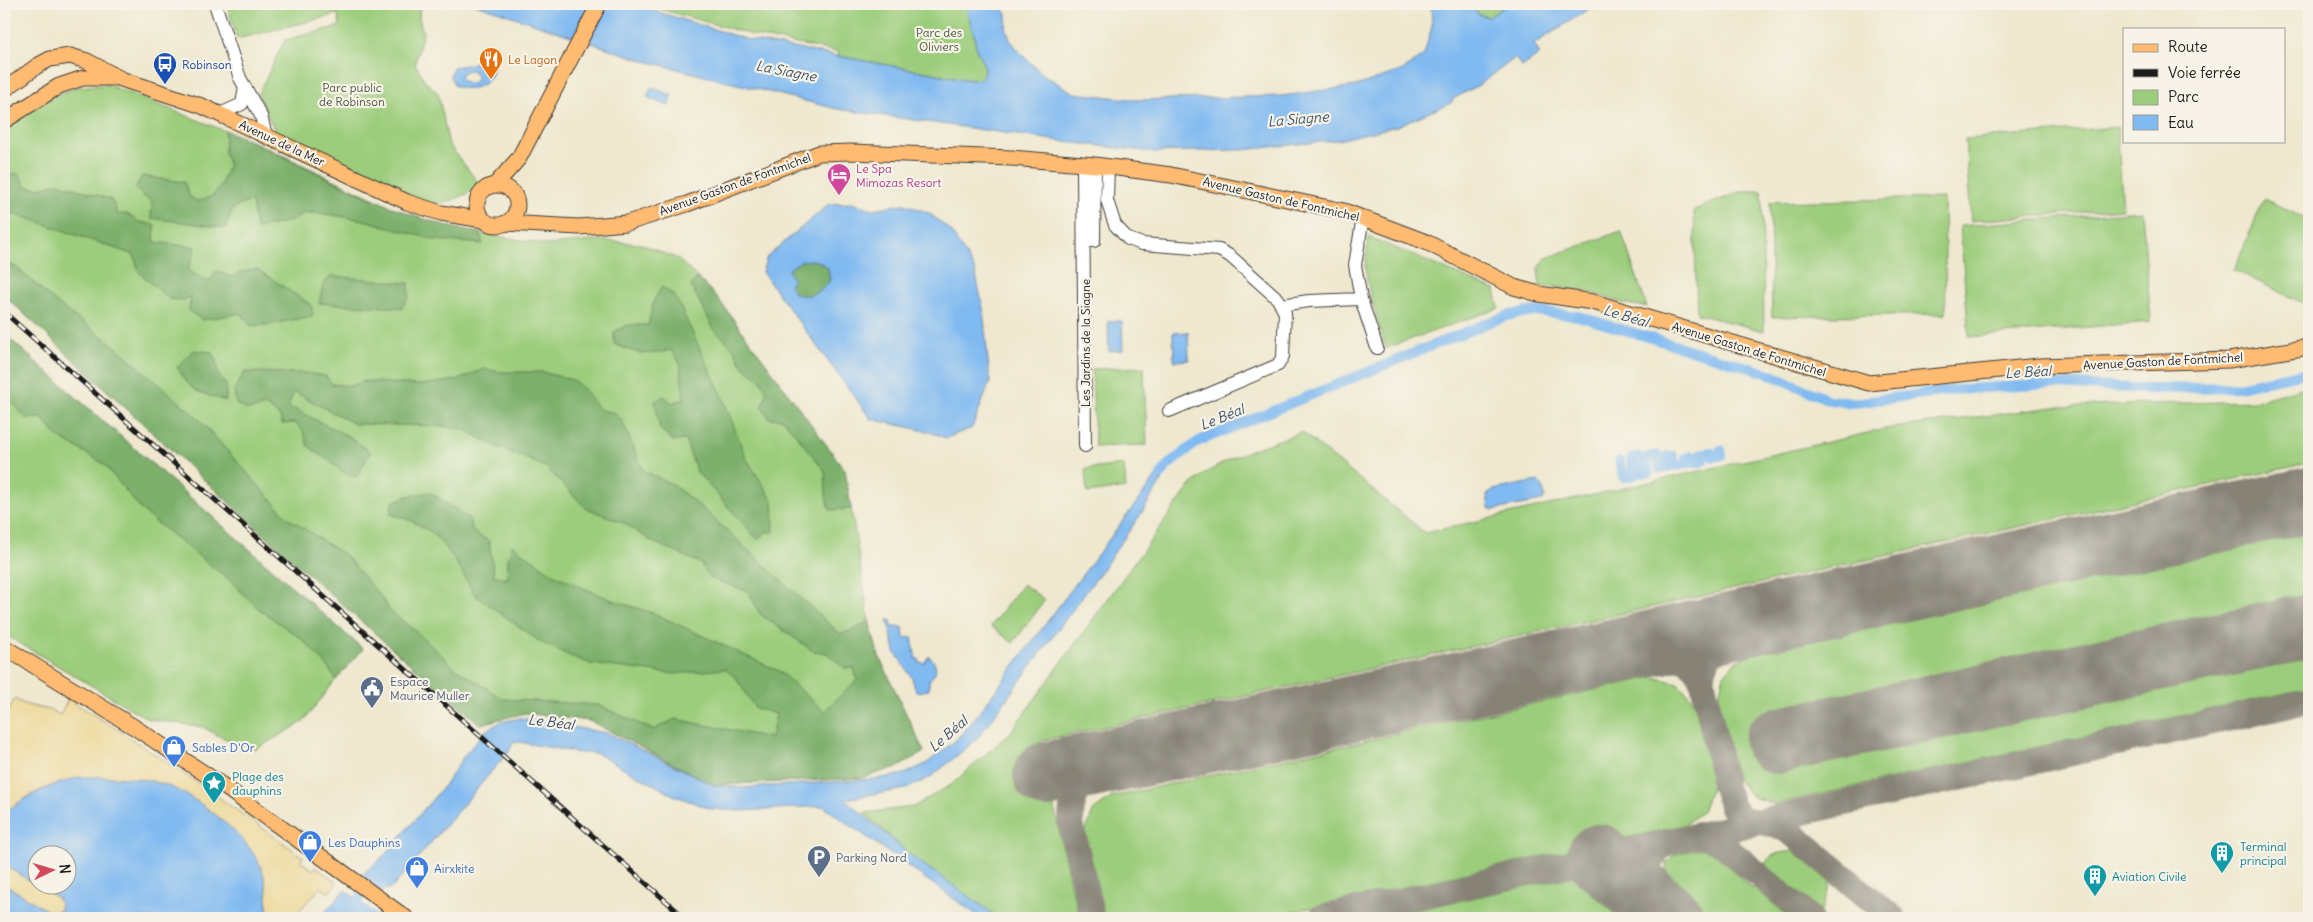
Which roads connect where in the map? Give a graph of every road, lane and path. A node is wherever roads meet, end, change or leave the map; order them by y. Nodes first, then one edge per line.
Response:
1 (215, 4) edge
2 (600, 4) edge
3 (121, 79) junction
4 (245, 87) junction
5 (4, 90) edge
6 (242, 104) junction
7 (258, 111) junction
8 (220, 114) junction
9 (4, 121) edge
10 (242, 124) junction
11 (266, 136) junction
12 (519, 158) junction
13 (1095, 165) junction
14 (496, 184) junction
15 (478, 196) junction
16 (516, 200) junction
17 (441, 213) junction
18 (1363, 218) junction
19 (484, 220) junction
20 (505, 223) junction
21 (535, 225) junction
22 (1360, 299) junction
23 (1281, 305) junction
24 (2309, 347) edge
25 (1377, 348) dead end
26 (1169, 411) dead end
27 (1085, 446) dead end
28 (4, 647) edge
29 (406, 918) edge

1 - 4 street
2 - 12 main road
3 - 5 main road, Avenue de la Mer
3 - 8 main road, Avenue de la Mer
3 - 9 main road, Avenue de la Mer
4 - 6 street
4 - 7 street
6 - 8 street
6 - 10 street
7 - 10 street
7 - 11 street
8 - 10 main road, Avenue de la Mer
10 - 11 main road, Avenue de la Mer
11 - 17 main road, Avenue de la Mer
12 - 14 main road
12 - 16 main road
13 - 18 main road, Avenue Gaston de Fontmichel
13 - 21 main road, Avenue Gaston de Fontmichel
13 - 23 street
13 - 27 street, Les Jardins de la Siagne
14 - 15 main road
14 - 16 main road
15 - 17 main road
15 - 19 main road
16 - 20 main road
16 - 21 main road
17 - 19 main road, Avenue de la Mer
18 - 22 street
18 - 24 main road, Avenue Gaston de Fontmichel
19 - 20 main road
20 - 21 main road, Avenue Gaston de Fontmichel
22 - 23 street
22 - 25 street
23 - 26 street
28 - 29 main road

